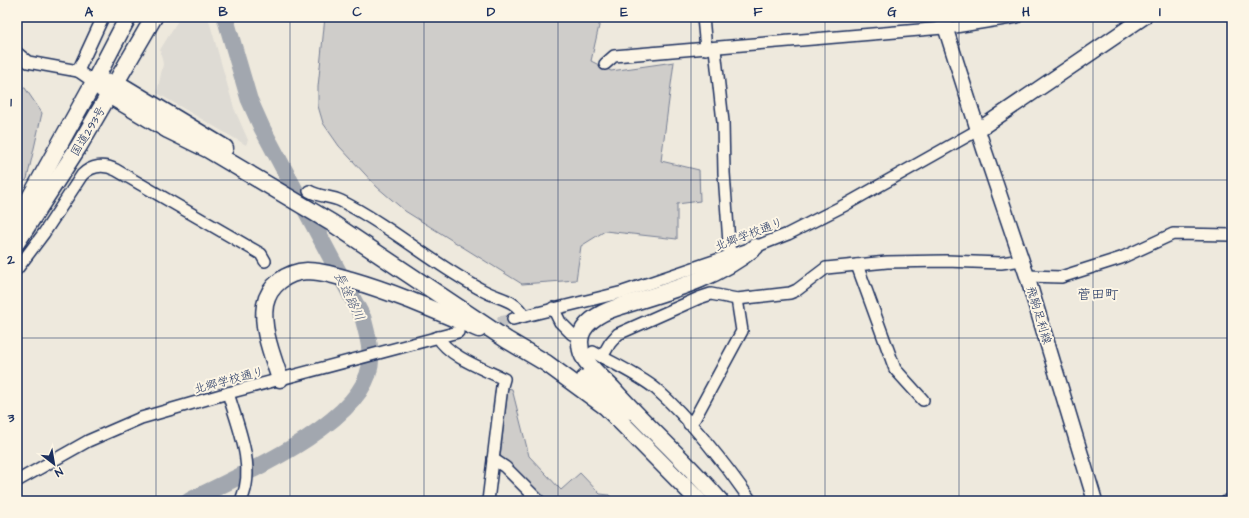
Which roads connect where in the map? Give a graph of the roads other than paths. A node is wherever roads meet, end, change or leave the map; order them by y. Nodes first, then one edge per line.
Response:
1 (103, 17) edge
2 (128, 17) edge
3 (154, 17) edge
4 (704, 17) edge
5 (1017, 17) edge
6 (1144, 17) edge
7 (944, 22) edge
8 (711, 49) junction
9 (17, 53) edge
10 (606, 64) dead end
11 (78, 71) junction
12 (94, 82) junction
13 (113, 89) junction
14 (978, 130) junction
15 (309, 191) dead end
16 (332, 219) junction
17 (17, 221) edge
18 (1232, 235) edge
19 (17, 242) edge
20 (755, 247) junction
21 (730, 257) junction
22 (1022, 260) junction
23 (265, 261) dead end
24 (857, 265) junction
25 (17, 269) edge
26 (1027, 276) junction
27 (737, 299) junction
28 (554, 308) junction
29 (524, 316) junction
30 (513, 319) tunnel mouth
31 (458, 332) dead end
32 (572, 334) dead end
33 (438, 337) junction
34 (507, 340) junction
35 (280, 379) junction
36 (228, 393) junction
37 (923, 400) dead end
38 (631, 410) junction
39 (689, 424) junction
40 (493, 460) junction
41 (17, 481) edge
42 (239, 500) edge
43 (1232, 500) edge
44 (488, 501) edge
45 (538, 501) edge
46 (699, 501) edge
47 (720, 501) edge
48 (751, 501) edge
49 (1095, 501) edge
50 (1227, 501) edge

1 - 11 street
2 - 12 highway, 国道293号
3 - 13 highway, 国道293号
4 - 8 street
5 - 7 street
6 - 14 main road
7 - 8 street
7 - 14 main road, 飛駒足利線
8 - 10 street
8 - 21 street
9 - 11 street
11 - 12 street
12 - 13 highway
12 - 17 highway, 国道293号
13 - 16 highway
13 - 19 highway, 国道293号
14 - 20 street, 北郷学校通り
14 - 22 main road, 飛駒足利線
15 - 29 street
16 - 34 highway
16 - 38 highway
18 - 26 street
20 - 21 street, 北郷学校通り
20 - 38 highway
21 - 28 street, 北郷学校通り
22 - 24 street
22 - 26 main road, 飛駒足利線
23 - 25 street
24 - 27 street
24 - 37 street
26 - 49 main road, 飛駒足利線
27 - 39 street
27 - 39 street
28 - 29 street, 北郷学校通り
28 - 32 street
29 - 30 street, 北郷学校通り
31 - 33 street, 北郷学校通り
33 - 35 street, 北郷学校通り
33 - 40 street
34 - 35 highway
34 - 46 highway
35 - 36 street, 北郷学校通り
36 - 41 street, 北郷学校通り
36 - 42 street
38 - 47 highway
39 - 48 street
40 - 44 street
40 - 45 street
43 - 50 street

